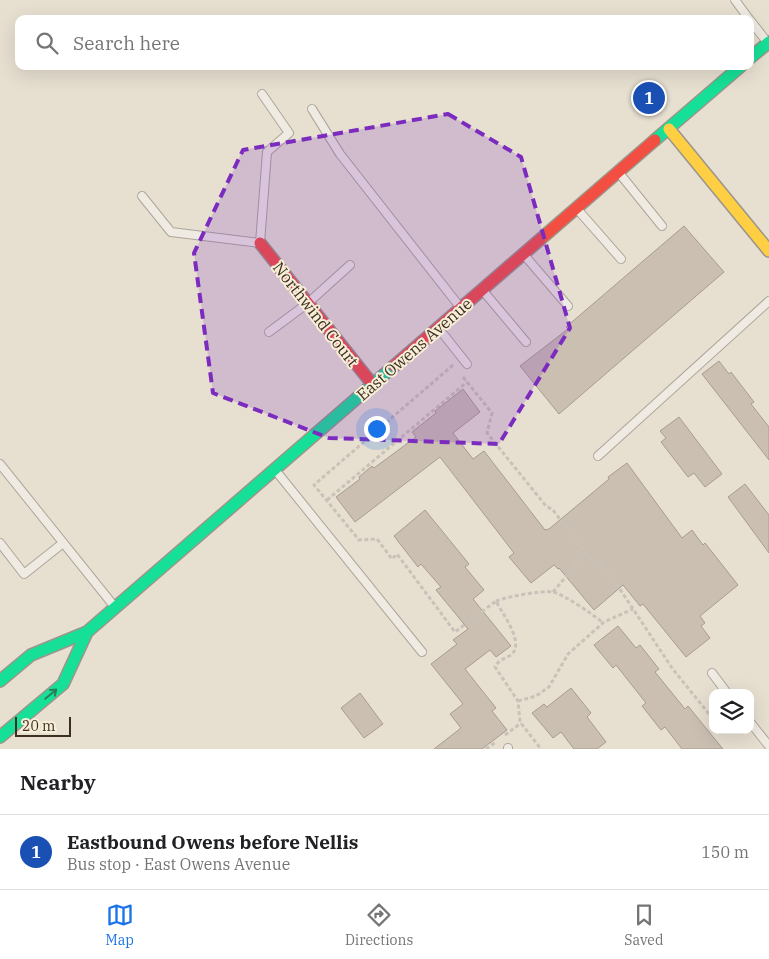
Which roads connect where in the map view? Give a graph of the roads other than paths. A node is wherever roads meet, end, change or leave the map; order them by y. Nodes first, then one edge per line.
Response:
1 (734, 0) edge
2 (746, 15) edge
3 (754, 25) edge
4 (768, 43) edge
5 (754, 55) edge
6 (736, 70) edge
7 (262, 94) dead end
8 (312, 109) dead end
9 (669, 129) junction
10 (618, 172) junction
11 (142, 196) dead end
12 (576, 209) junction
13 (662, 226) dead end
14 (260, 242) junction
15 (769, 251) edge
16 (524, 254) junction
17 (621, 259) dead end
18 (350, 264) dead end
19 (482, 290) junction
20 (769, 301) edge
21 (308, 303) junction
22 (568, 306) dead end
23 (461, 308) junction
24 (439, 328) junction
25 (269, 332) dead end
26 (526, 342) dead end
27 (467, 364) dead end
28 (373, 385) junction
29 (598, 456) dead end
30 (0, 464) edge
31 (275, 470) junction
32 (0, 543) edge
33 (63, 543) junction
34 (115, 608) junction
35 (87, 632) junction
36 (422, 652) dead end
37 (712, 673) dead end
38 (0, 681) edge
39 (724, 689) edge
40 (754, 727) edge
41 (0, 737) edge
42 (769, 746) edge

1 - 2 lane
3 - 4 lane
4 - 5 main road
6 - 9 main road, East Owens Avenue
7 - 14 lane
8 - 23 lane
9 - 10 main road, East Owens Avenue
9 - 15 main road
10 - 12 main road, East Owens Avenue
10 - 13 lane
11 - 14 lane
12 - 16 main road, East Owens Avenue
12 - 17 lane
14 - 21 main road, Northwind Court
16 - 19 main road, East Owens Avenue
16 - 22 lane
18 - 21 lane
19 - 23 main road, East Owens Avenue
19 - 26 lane
20 - 29 lane
21 - 25 lane
21 - 28 main road, Northwind Court
23 - 24 main road, East Owens Avenue
24 - 27 lane
24 - 28 main road, East Owens Avenue
28 - 31 main road, East Owens Avenue
30 - 33 lane
31 - 34 main road, East Owens Avenue
31 - 36 lane
32 - 33 lane
33 - 34 lane
34 - 35 main road, East Owens Avenue
35 - 38 main road, East Owens Avenue
41 -> 35 main road, East Owens Avenue
37 - 39 lane
40 - 42 lane

